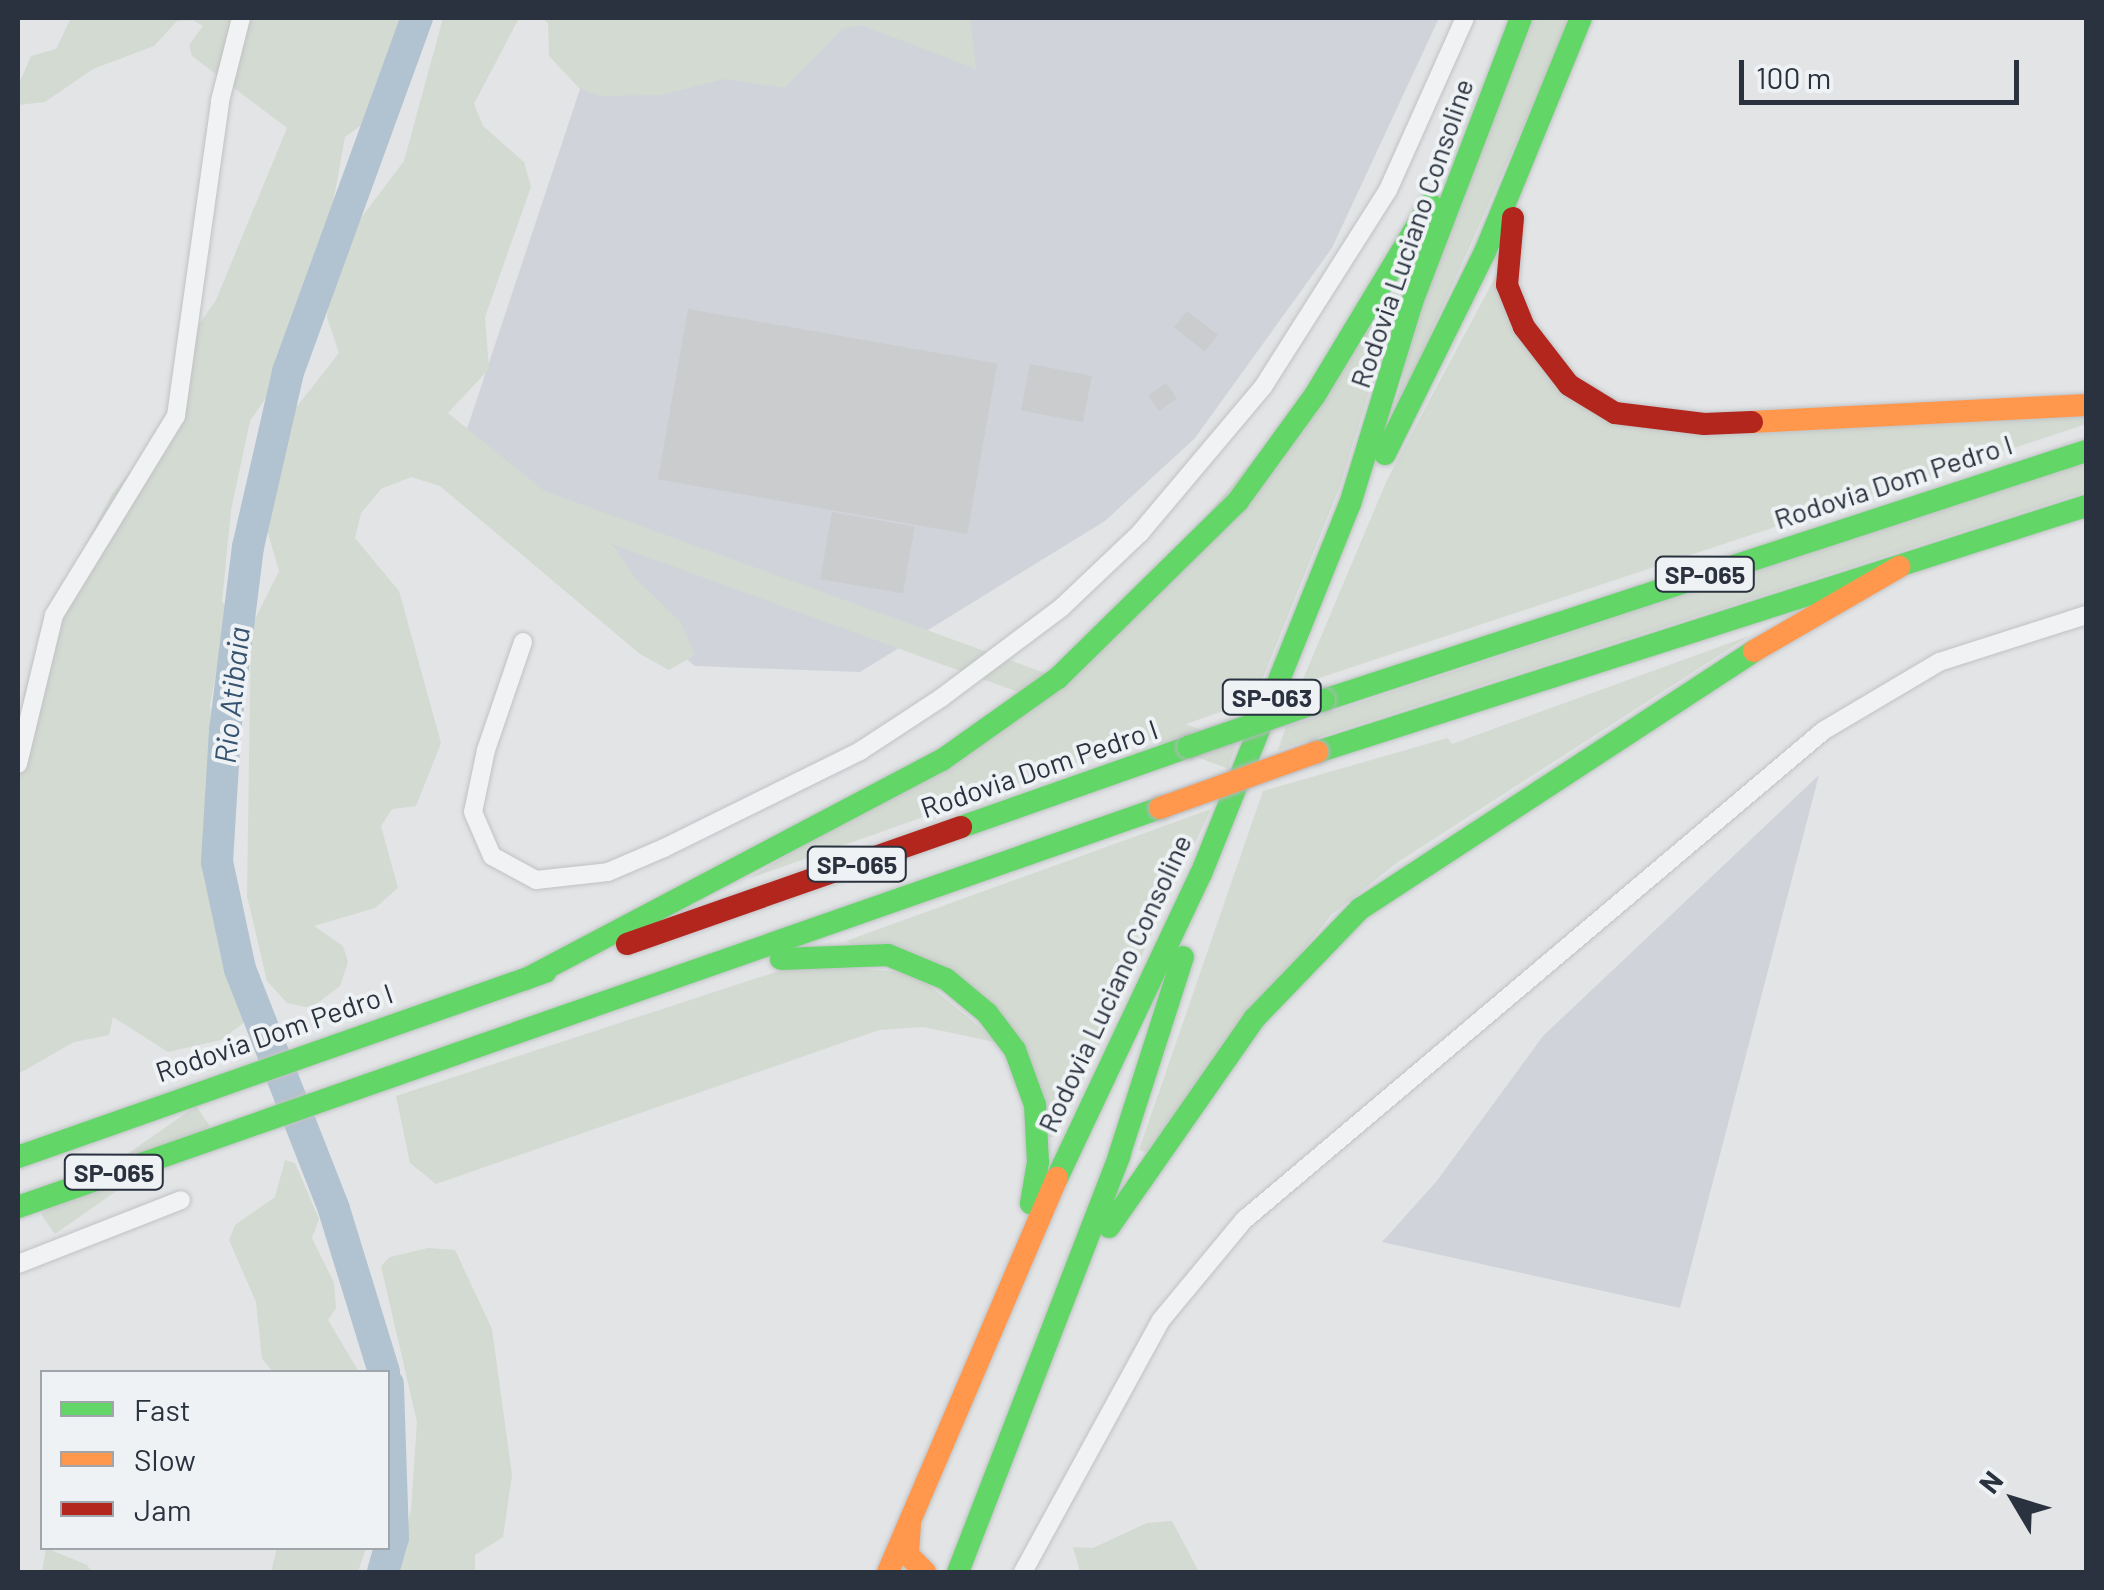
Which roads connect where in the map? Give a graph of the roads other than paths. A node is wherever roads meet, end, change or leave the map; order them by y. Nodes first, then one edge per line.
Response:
1 (242, 18) edge
2 (1465, 18) edge
3 (1521, 18) edge
4 (1581, 18) edge
5 (1485, 108) junction
6 (1517, 171) junction
7 (2086, 405) edge
8 (2086, 451) edge
9 (2086, 506) edge
10 (1898, 567) junction
11 (2086, 615) edge
12 (523, 642) dead end
13 (18, 764) edge
14 (736, 959) junction
15 (526, 979) junction
16 (18, 1156) edge
17 (181, 1200) dead end
18 (18, 1207) edge
19 (18, 1264) edge
20 (1017, 1270) junction
21 (1067, 1296) junction
22 (910, 1522) junction
23 (961, 1563) edge
24 (888, 1572) edge
25 (925, 1572) edge
26 (942, 1572) edge
27 (1023, 1572) edge

1 - 13 street
2 - 12 street
3 - 5 highway, Rodovia Luciano Consoline / SP-063
4 - 6 highway, Rodovia Luciano Consoline / SP-063
5 - 15 highway
5 - 20 highway, Rodovia Luciano Consoline / SP-063
6 - 7 highway
6 - 21 highway, Rodovia Luciano Consoline / SP-063
8 - 15 highway, Rodovia Dom Pedro I / SP-065, bridge
9 - 10 highway, SP-065
10 - 14 highway, SP-065, bridge
10 - 21 highway
11 - 27 street
14 - 18 highway, SP-065
14 - 20 highway
15 - 16 highway, Rodovia Dom Pedro I / SP-065
17 - 19 street
20 - 22 highway, Rodovia Luciano Consoline / SP-063
21 - 23 highway, Rodovia Luciano Consoline / SP-063
22 - 24 highway, Rodovia Luciano Consoline / SP-063
22 - 25 highway
23 - 26 highway

